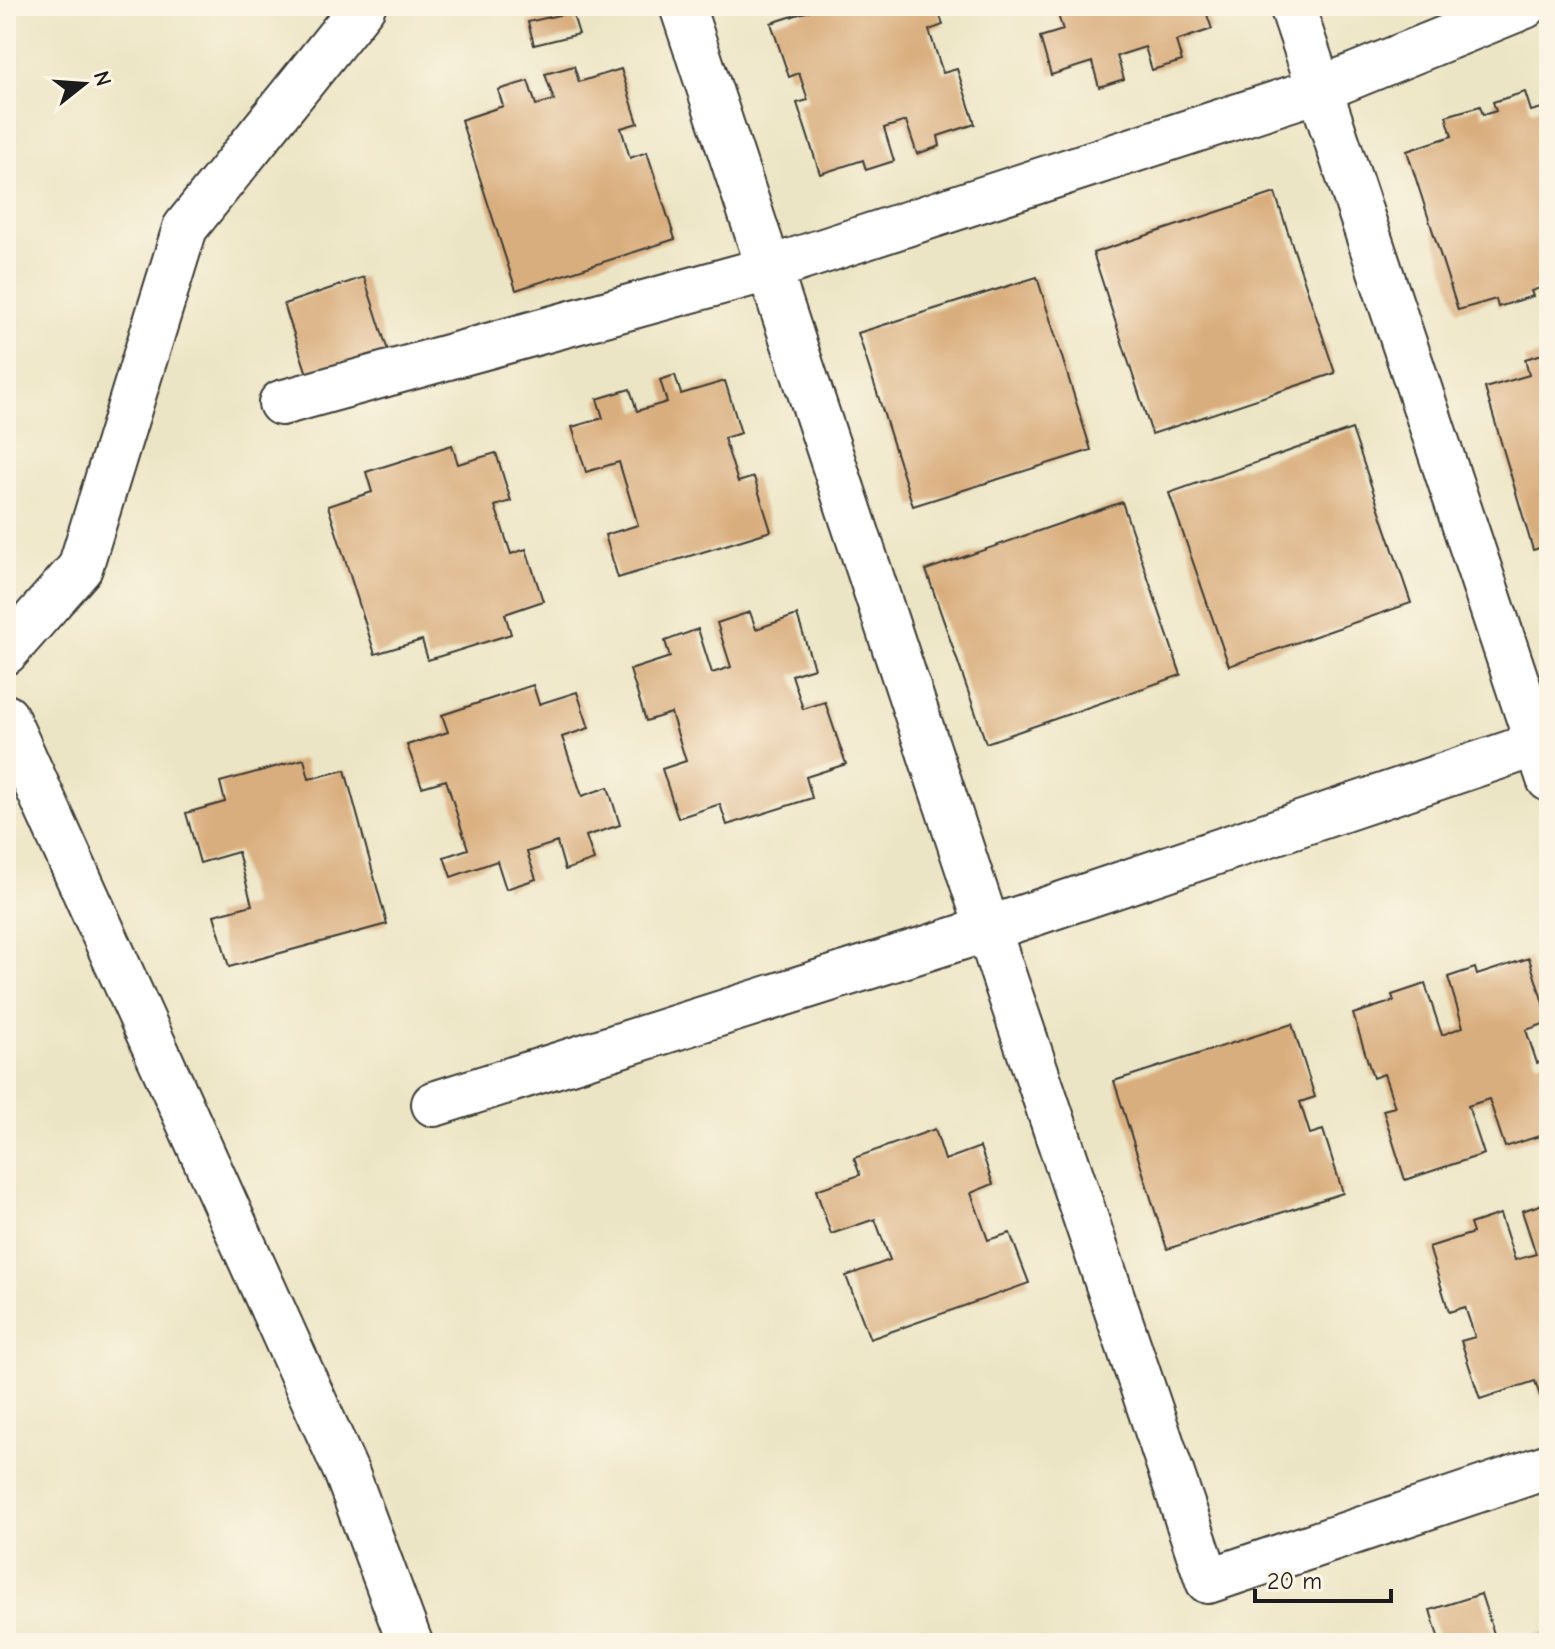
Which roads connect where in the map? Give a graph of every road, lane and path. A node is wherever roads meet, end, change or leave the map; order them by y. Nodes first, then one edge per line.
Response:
1 (363, 6) edge
2 (682, 6) edge
3 (1292, 6) edge
4 (1525, 6) edge
5 (1321, 89) junction
6 (768, 269) junction
7 (281, 403) dead end
8 (6, 652) edge
9 (6, 717) edge
10 (1545, 754) edge
11 (988, 929) junction
12 (434, 1104) dead end
13 (1549, 1466) edge
14 (410, 1643) edge

1 - 8 street
2 - 6 street
3 - 5 street
4 - 5 street
5 - 6 street
5 - 10 street
6 - 7 street
6 - 11 street
9 - 14 street
10 - 11 street
11 - 12 street
11 - 13 street

